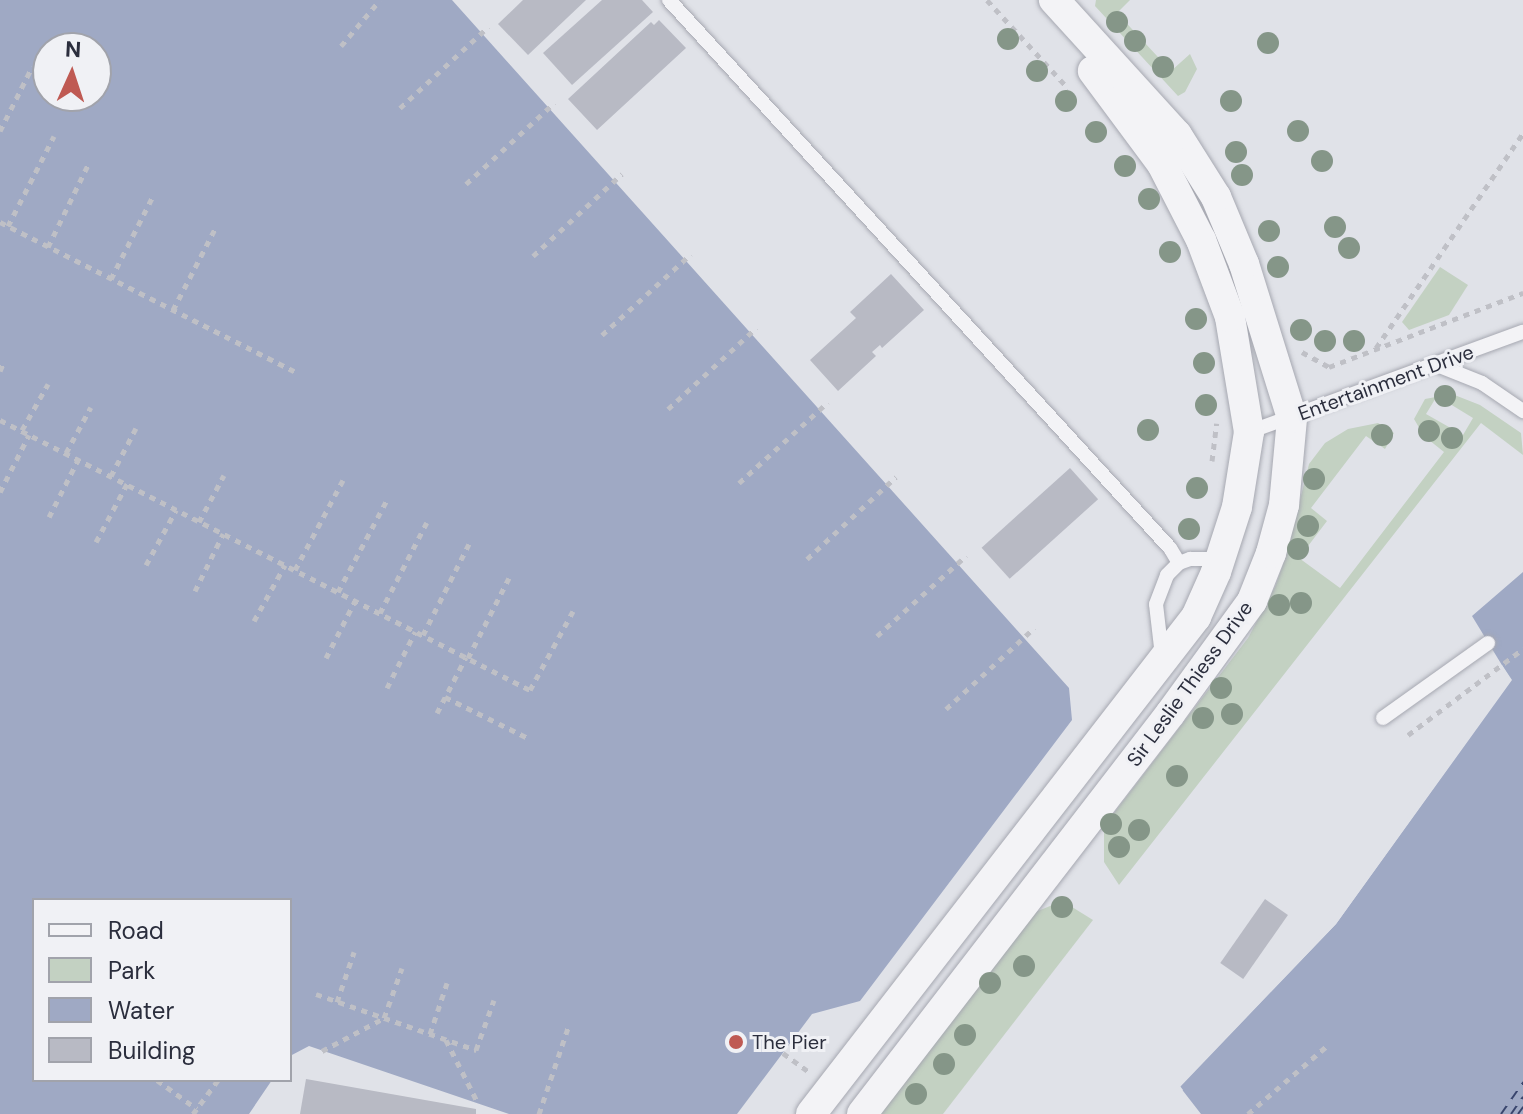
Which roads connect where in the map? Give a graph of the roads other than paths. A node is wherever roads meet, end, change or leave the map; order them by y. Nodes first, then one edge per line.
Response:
1 (669, 0) edge
2 (1051, 1) edge
3 (1523, 332) edge
4 (1437, 365) junction
5 (1523, 411) edge
6 (1292, 418) junction
7 (1249, 432) junction
8 (1221, 559) junction
9 (1179, 563) junction
10 (1488, 643) dead end
11 (1163, 660) junction
12 (1383, 718) dead end
13 (810, 1100) edge
14 (862, 1114) edge

1 - 9 lane
2 - 6 street, Sir Leslie Thiess Drive
2 - 7 street, Sir Leslie Thiess Drive
3 - 4 lane, Entertainment Drive
4 - 5 lane
4 - 6 lane, Entertainment Drive
6 - 7 lane, Entertainment Drive
6 - 14 street, Sir Leslie Thiess Drive
7 - 8 street, Sir Leslie Thiess Drive
8 - 9 lane
8 - 11 street, Sir Leslie Thiess Drive
9 - 11 lane
10 - 12 lane
11 - 13 street, Sir Leslie Thiess Drive

